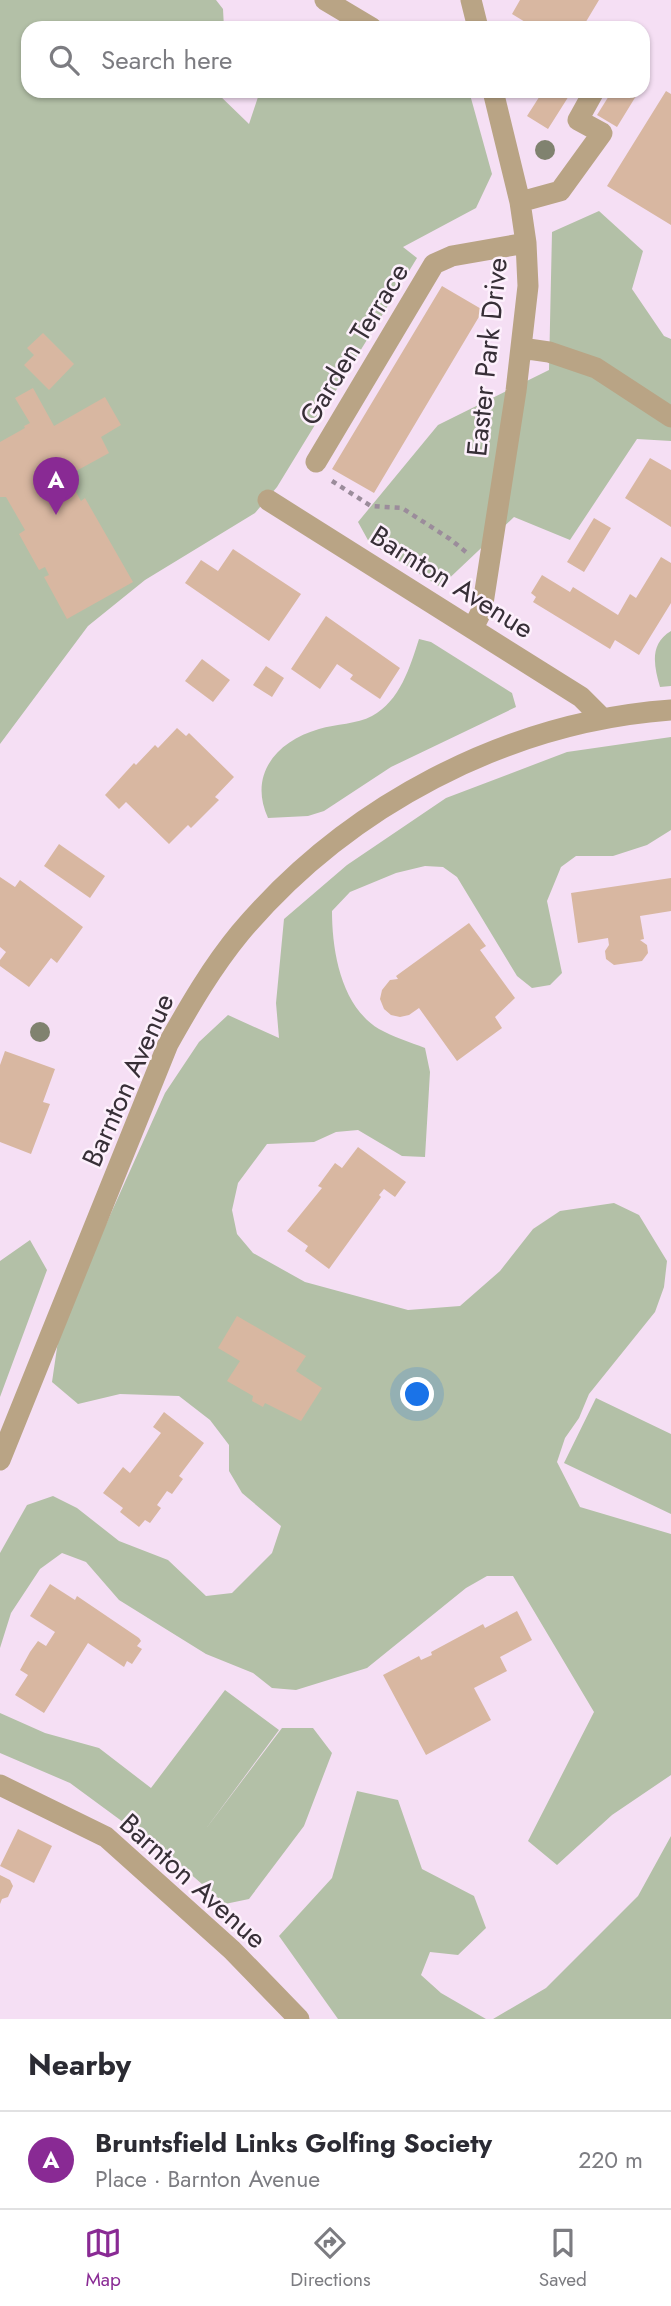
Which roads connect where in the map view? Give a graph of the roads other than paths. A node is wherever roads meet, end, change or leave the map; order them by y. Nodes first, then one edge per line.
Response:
1 (325, 0) edge
2 (471, 0) edge
3 (360, 21) edge
4 (476, 21) edge
5 (495, 98) edge
6 (590, 98) edge
7 (520, 202) junction
8 (526, 243) junction
9 (521, 348) junction
10 (671, 417) edge
11 (316, 462) road end
12 (268, 500) dead end
13 (473, 628) junction
14 (671, 710) edge
15 (602, 718) junction
16 (0, 1460) edge
17 (0, 1784) edge
18 (299, 2019) edge

1 - 3 street
2 - 4 street
5 - 7 street, Easter Park Drive
6 - 7 street
7 - 8 street, Easter Park Drive
8 - 9 street, Easter Park Drive
8 - 11 street, Garden Terrace
9 - 10 street
9 - 13 street, Easter Park Drive
12 - 13 street, Barnton Avenue
13 - 15 street, Barnton Avenue
14 - 15 street, Barnton Avenue
15 - 16 street, Barnton Avenue
17 - 18 street, Barnton Avenue

